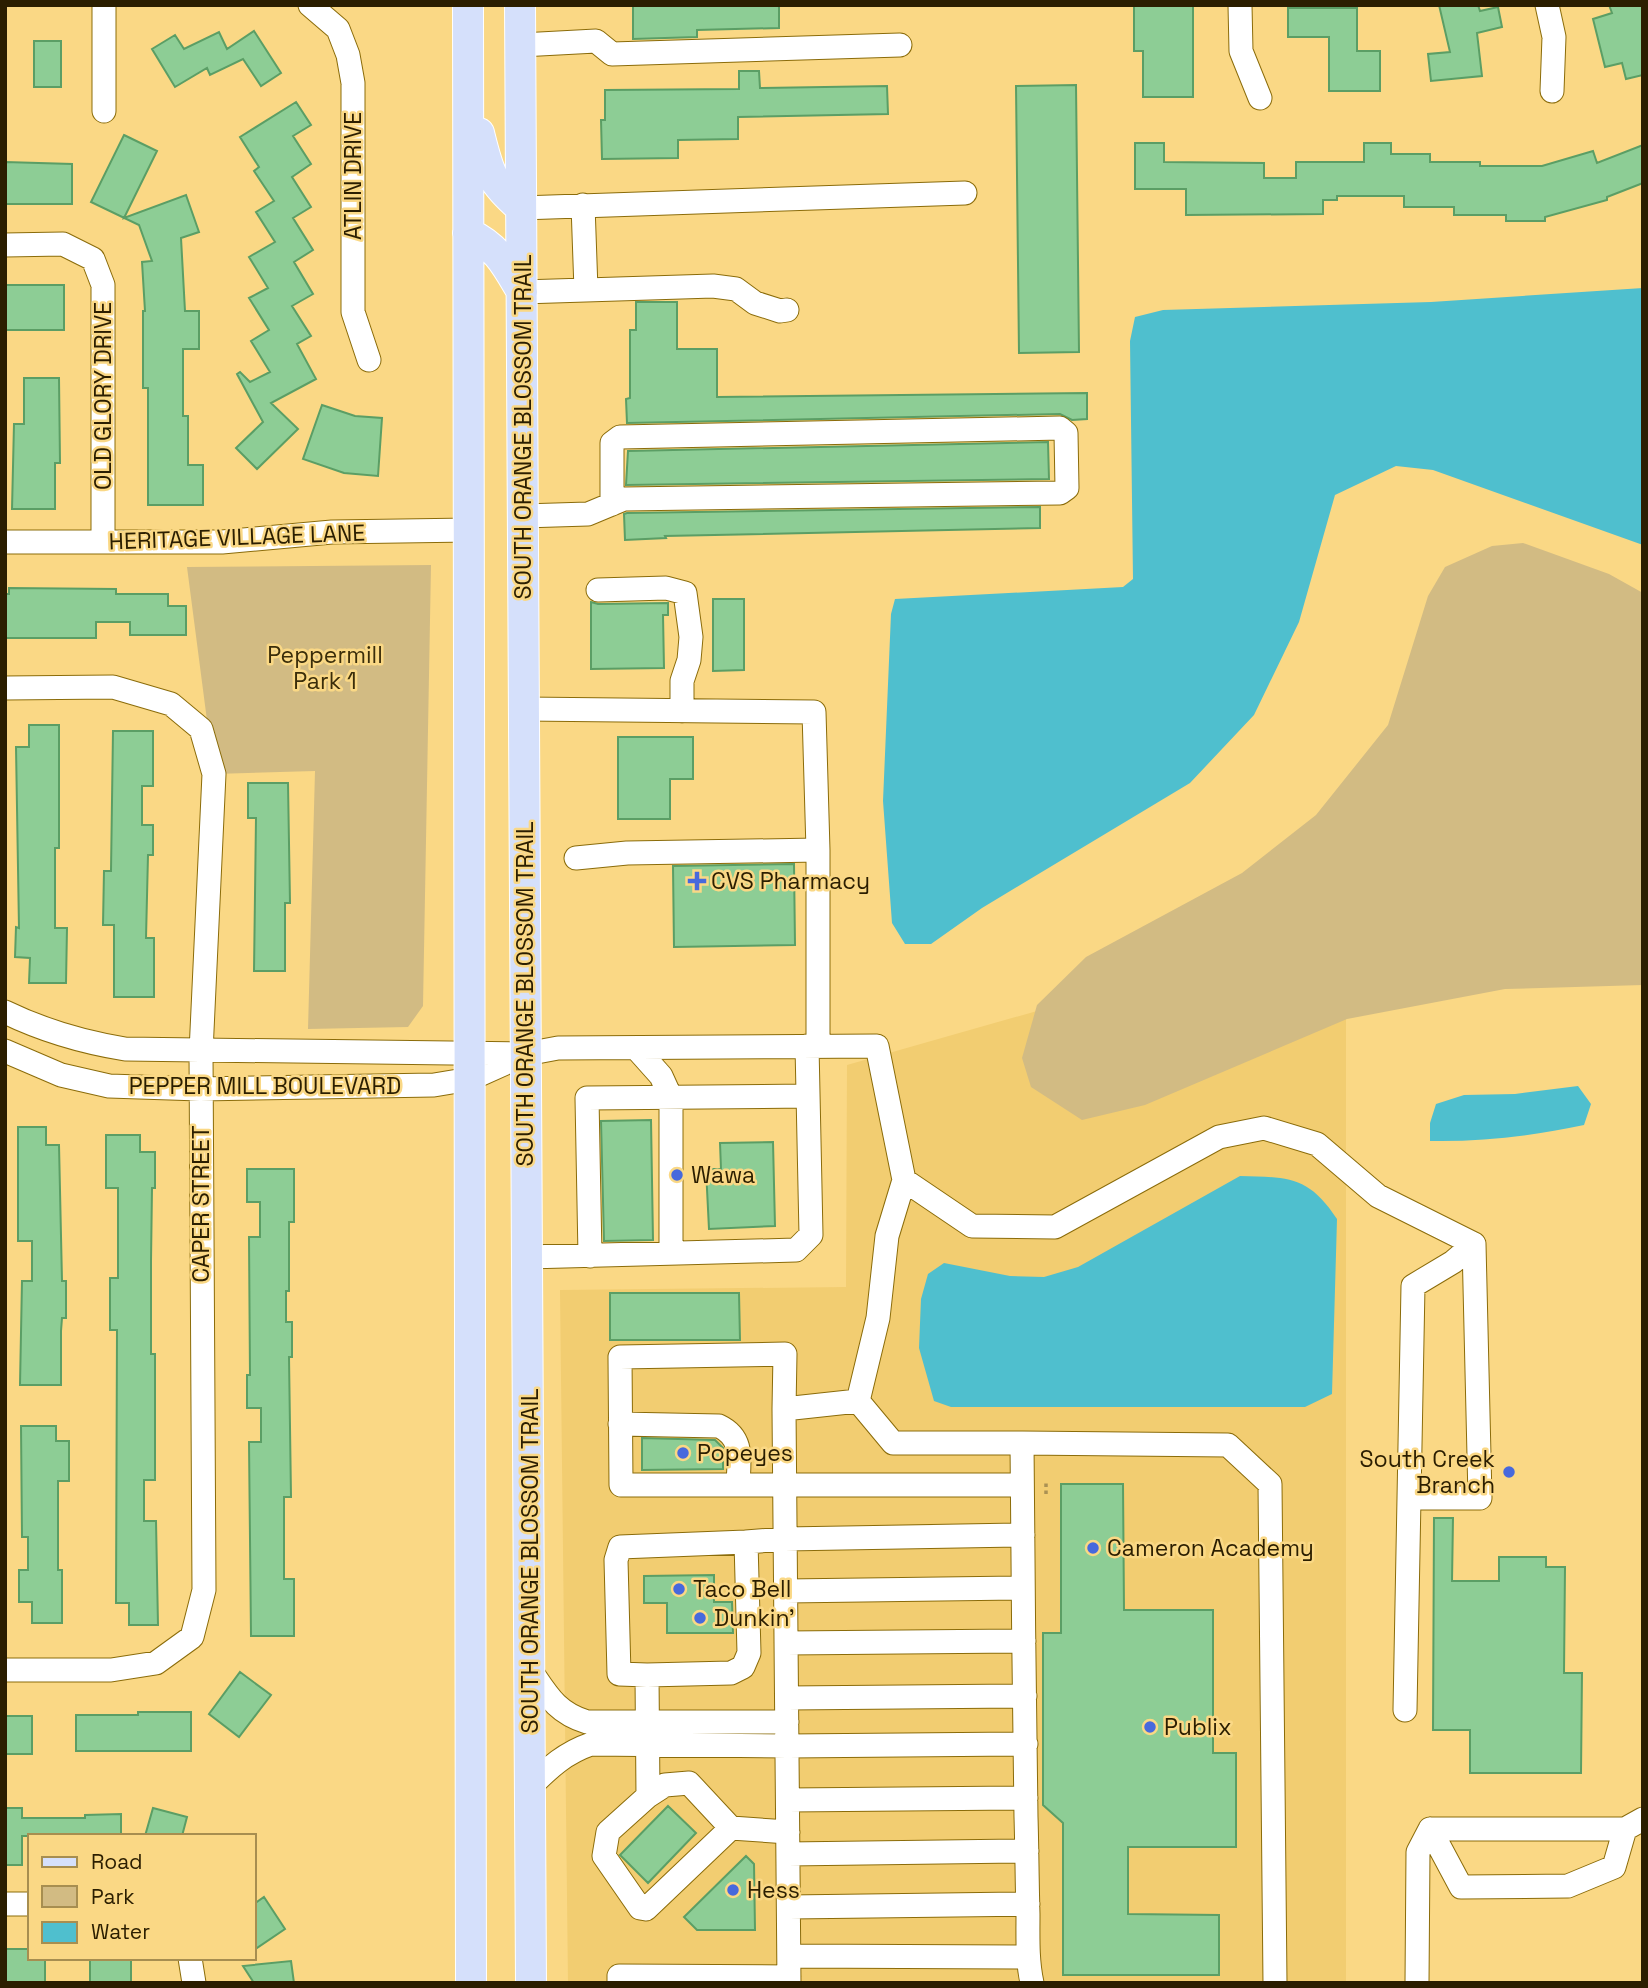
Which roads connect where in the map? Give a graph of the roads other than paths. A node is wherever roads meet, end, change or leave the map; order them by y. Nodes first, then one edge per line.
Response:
1 (104, 5) edge
2 (310, 5) edge
3 (468, 5) edge
4 (520, 5) edge
5 (1240, 5) edge
6 (1547, 5) edge
7 (521, 45) junction
8 (900, 45) dead end
9 (468, 89) junction
10 (1552, 91) dead end
11 (1260, 98) dead end
12 (104, 111) dead end
13 (965, 193) dead end
14 (583, 205) junction
15 (521, 208) junction
16 (468, 233) junction
17 (5, 245) edge
18 (586, 290) junction
19 (522, 292) junction
20 (787, 310) dead end
21 (369, 360) dead end
22 (612, 504) junction
23 (523, 516) junction
24 (470, 530) junction
25 (5, 542) edge
26 (103, 542) junction
27 (598, 590) dead end
28 (5, 688) edge
29 (524, 709) junction
30 (682, 711) junction
31 (818, 850) junction
32 (576, 858) dead end
33 (5, 1012) edge
34 (812, 1046) junction
35 (636, 1048) junction
36 (5, 1051) edge
37 (201, 1052) junction
38 (526, 1054) junction
39 (470, 1066) junction
40 (200, 1088) junction
41 (808, 1096) junction
42 (671, 1098) junction
43 (904, 1180) junction
44 (1474, 1244) junction
45 (671, 1253) junction
46 (527, 1256) junction
47 (590, 1256) junction
48 (858, 1401) junction
49 (784, 1409) junction
50 (620, 1424) junction
51 (1022, 1443) junction
52 (785, 1483) junction
53 (738, 1484) junction
54 (1022, 1485) junction
55 (1409, 1498) junction
56 (1023, 1535) junction
57 (785, 1539) junction
58 (747, 1551) junction
59 (1023, 1588) junction
60 (786, 1591) junction
61 (1024, 1641) junction
62 (786, 1643) junction
63 (5, 1670) edge
64 (531, 1671) junction
65 (647, 1675) junction
66 (1025, 1696) junction
67 (787, 1698) junction
68 (1405, 1710) dead end
69 (647, 1722) junction
70 (787, 1722) junction
71 (1026, 1744) junction
72 (647, 1745) junction
73 (788, 1746) junction
74 (531, 1786) junction
75 (648, 1796) junction
76 (1026, 1798) junction
77 (788, 1800) junction
78 (1634, 1824) edge
79 (731, 1828) junction
80 (1430, 1829) junction
81 (788, 1843) junction
82 (1027, 1851) junction
83 (28, 1904) edge
84 (1028, 1904) junction
85 (5, 1905) edge
86 (789, 1907) junction
87 (1028, 1957) junction
88 (190, 1960) edge
89 (789, 1972) edge
90 (738, 1980) edge
91 (194, 1983) edge
92 (471, 1983) edge
93 (531, 1983) edge
94 (619, 1983) edge
95 (1032, 1983) edge
96 (1275, 1983) edge
97 (1417, 1983) edge

1 - 12 street
2 - 21 street, ATLIN DRIVE
3 - 9 main road
4 - 7 main road, SOUTH ORANGE BLOSSOM TRAIL
5 - 11 street
6 - 10 street
7 - 8 street
7 - 15 main road, SOUTH ORANGE BLOSSOM TRAIL
9 - 15 main road
9 - 16 main road
13 - 14 street
14 - 15 street
14 - 18 street
15 - 19 main road, SOUTH ORANGE BLOSSOM TRAIL
16 - 19 main road
16 - 24 main road
17 - 26 street, OLD GLORY DRIVE
18 - 19 street
18 - 20 street
19 - 23 main road, SOUTH ORANGE BLOSSOM TRAIL
22 - 22 street
22 - 23 street
23 - 29 main road, SOUTH ORANGE BLOSSOM TRAIL
24 - 26 street, HERITAGE VILLAGE LANE
24 - 39 main road
25 - 26 street, HERITAGE VILLAGE LANE
27 - 30 street
28 - 37 street, CAPER STREET
29 - 30 street
29 - 38 main road, SOUTH ORANGE BLOSSOM TRAIL
30 - 31 street
31 - 32 street
31 - 34 street
33 - 37 street, PEPPER MILL BOULEVARD
34 - 35 street, PEPPER MILL BOULEVARD
34 - 41 street
34 - 43 street, PEPPER MILL BOULEVARD
35 - 38 street, PEPPER MILL BOULEVARD
35 - 42 street
36 - 40 street, PEPPER MILL BOULEVARD
37 - 39 street, PEPPER MILL BOULEVARD
37 - 40 street, CAPER STREET
38 - 39 street, PEPPER MILL BOULEVARD
38 - 46 main road, SOUTH ORANGE BLOSSOM TRAIL
39 - 40 street, PEPPER MILL BOULEVARD
39 - 92 main road
40 - 63 street, CAPER STREET
41 - 42 street
41 - 45 street
42 - 45 street
42 - 47 street
43 - 44 street
43 - 48 street
44 - 55 street
44 - 55 street
45 - 47 street
46 - 47 street
46 - 64 main road, SOUTH ORANGE BLOSSOM TRAIL
48 - 49 street
48 - 51 street
49 - 50 street
49 - 52 street
50 - 53 street
50 - 53 street
51 - 54 street
51 - 96 street
52 - 53 street
52 - 54 street
52 - 57 street
54 - 56 street
55 - 68 street
56 - 57 street
56 - 59 street
57 - 58 street
57 - 60 street
58 - 65 street
58 - 65 street
59 - 60 street
59 - 61 street
60 - 62 street
61 - 62 street
61 - 66 street
62 - 67 street
64 - 69 street
64 - 74 main road, SOUTH ORANGE BLOSSOM TRAIL
65 - 69 street
66 - 67 street
66 - 71 street
67 - 70 street
69 - 70 street
69 - 72 street
70 - 73 street
71 - 73 street
71 - 76 street
72 - 73 street
72 - 74 street
72 - 75 street
73 - 77 street
74 - 93 main road, SOUTH ORANGE BLOSSOM TRAIL
75 - 79 street
75 - 79 street
76 - 77 street
76 - 82 street
77 - 81 street
78 - 80 street
78 - 80 street
79 - 81 street
80 - 97 street
81 - 82 street
81 - 86 street
82 - 84 street
83 - 85 street
84 - 86 street
84 - 87 street
86 - 89 street
87 - 89 street
87 - 95 street
88 - 91 street
89 - 90 street
90 - 94 street

